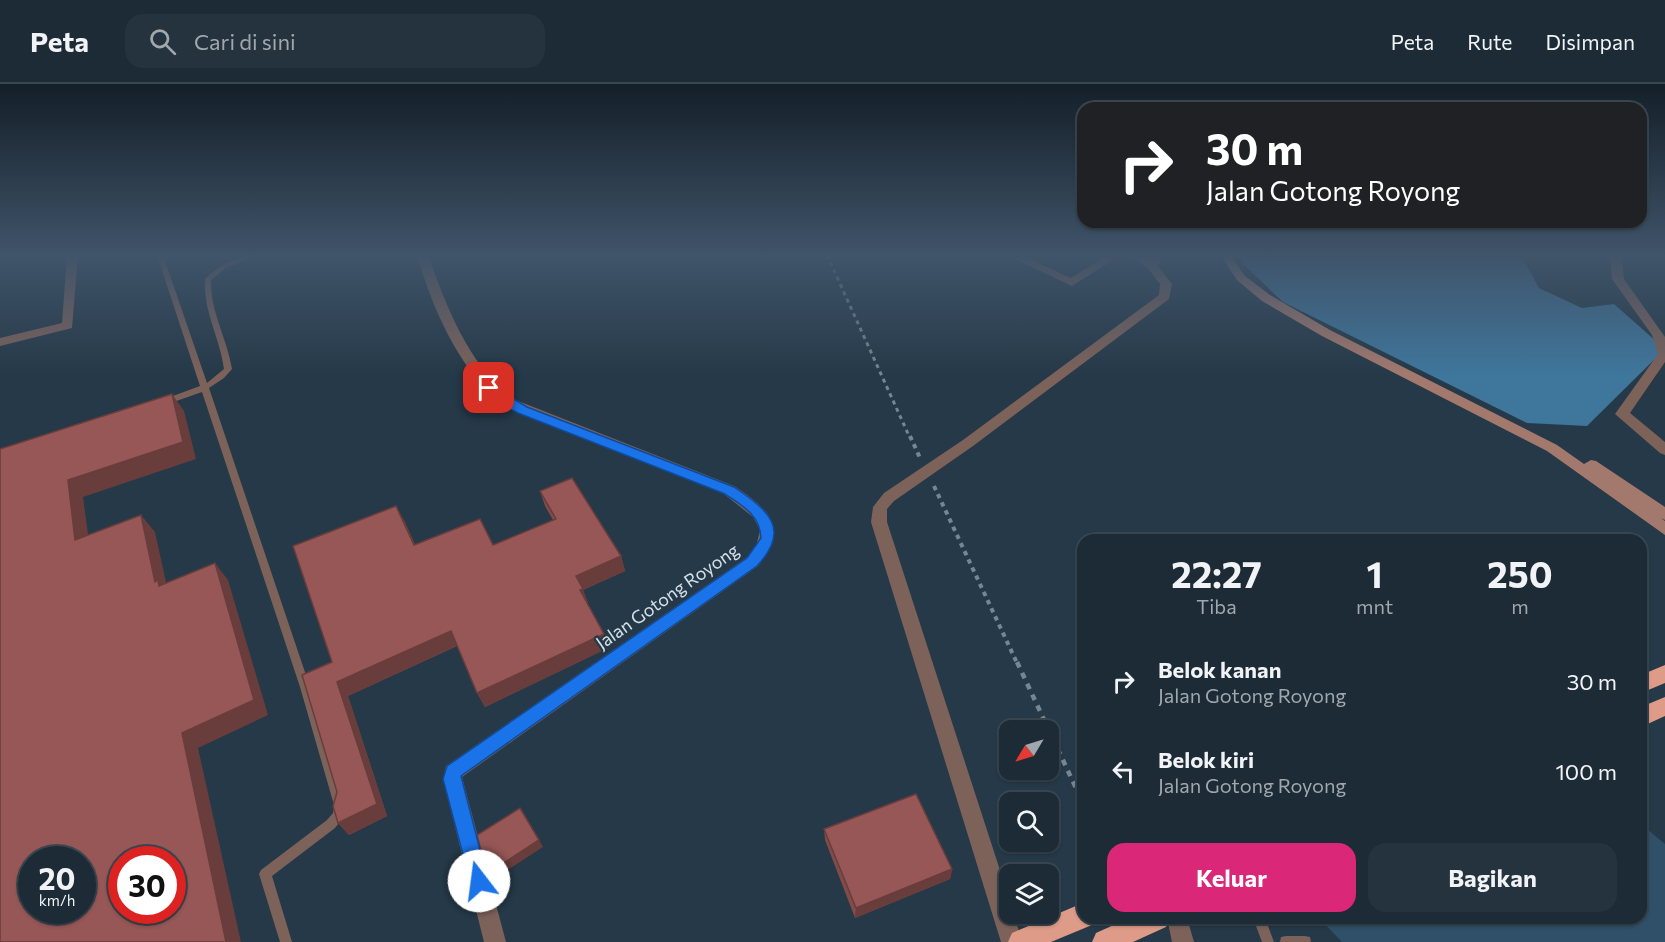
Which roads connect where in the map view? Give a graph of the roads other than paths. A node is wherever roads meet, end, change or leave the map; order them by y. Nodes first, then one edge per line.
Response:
1 (70, 295) edge
2 (174, 295) edge
3 (207, 295) edge
4 (436, 295) edge
5 (1165, 295) edge
6 (1262, 295) edge
7 (1275, 295) edge
8 (1630, 295) edge
9 (0, 342) edge
10 (206, 388) junction
11 (152, 406) edge
12 (1665, 450) edge
13 (1662, 508) edge
14 (1665, 529) edge
15 (1665, 674) edge
16 (1647, 682) edge
17 (1665, 706) edge
18 (1647, 714) edge
19 (1077, 919) edge
20 (1144, 924) edge
21 (1178, 924) edge
22 (1261, 924) edge
23 (286, 942) edge
24 (495, 942) edge
25 (1012, 942) edge
26 (1021, 942) edge
27 (1105, 942) edge
28 (1183, 942) edge
29 (1268, 942) edge
30 (1286, 942) edge
31 (1305, 942) edge

1 - 9 street
2 - 10 lane
3 - 10 lane
4 - 24 street, Jalan Gotong Royong
5 - 25 street
6 - 14 street
7 - 13 street
8 - 12 street
10 - 11 lane
10 - 23 lane
15 - 16 highway
17 - 18 highway
19 - 26 highway
20 - 27 highway
21 - 28 street
22 - 29 lane
30 - 31 lane

